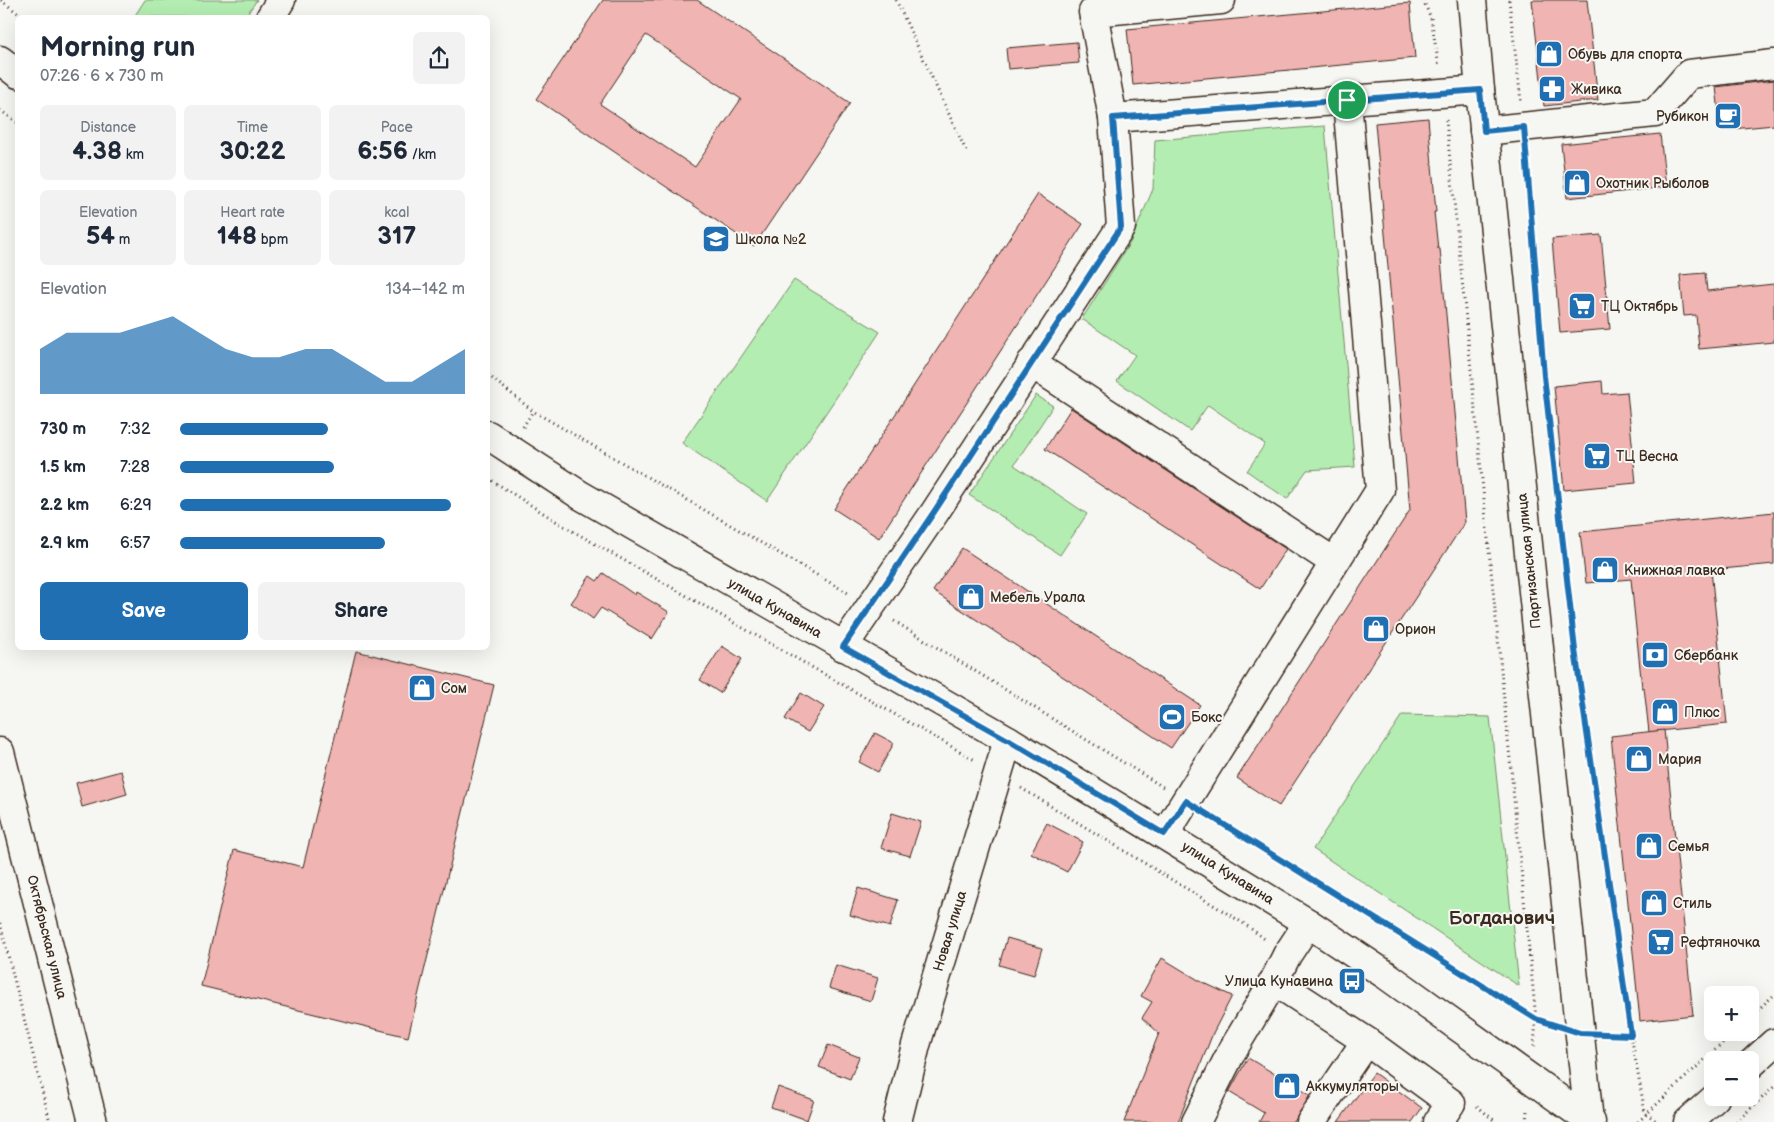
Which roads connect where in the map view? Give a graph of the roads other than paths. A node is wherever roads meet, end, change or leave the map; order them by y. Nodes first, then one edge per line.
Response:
1 (281, 0) edge
2 (1221, 0) edge
3 (1472, 0) edge
4 (272, 15) edge
5 (0, 60) edge
6 (1774, 64) edge
7 (15, 72) edge
8 (1480, 90) junction
9 (1347, 100) junction
10 (1113, 118) junction
11 (1484, 131) junction
12 (1031, 362) junction
13 (490, 437) edge
14 (1334, 562) junction
15 (843, 647) junction
16 (1008, 740) junction
17 (0, 752) edge
18 (1164, 834) junction
19 (1308, 923) junction
20 (1274, 981) junction
21 (1366, 1041) junction
22 (1774, 1043) edge
23 (1759, 1057) edge
24 (1706, 1106) edge
25 (1590, 1121) edge
26 (93, 1122) edge
27 (897, 1122) edge
28 (1196, 1122) edge
29 (1311, 1122) edge
30 (1438, 1122) edge
31 (1688, 1122) edge

1 - 4 main road
2 - 10 main road
3 - 8 main road, Партизанская улица
5 - 7 main road
6 - 11 main road
8 - 9 main road
8 - 11 main road, Партизанская улица
9 - 10 main road
9 - 14 main road
10 - 12 main road
11 - 25 main road, Партизанская улица
12 - 14 main road
12 - 15 main road
13 - 15 main road, улица Кунавина
14 - 18 main road
15 - 16 main road, улица Кунавина
16 - 18 main road, улица Кунавина
16 - 27 main road, Новая улица
17 - 26 main road, Октябрьская улица
18 - 19 main road, улица Кунавина
19 - 20 main road
19 - 25 main road, улица Кунавина
20 - 21 main road
20 - 28 main road
21 - 29 main road
21 - 30 main road
22 - 23 main road
24 - 31 main road

